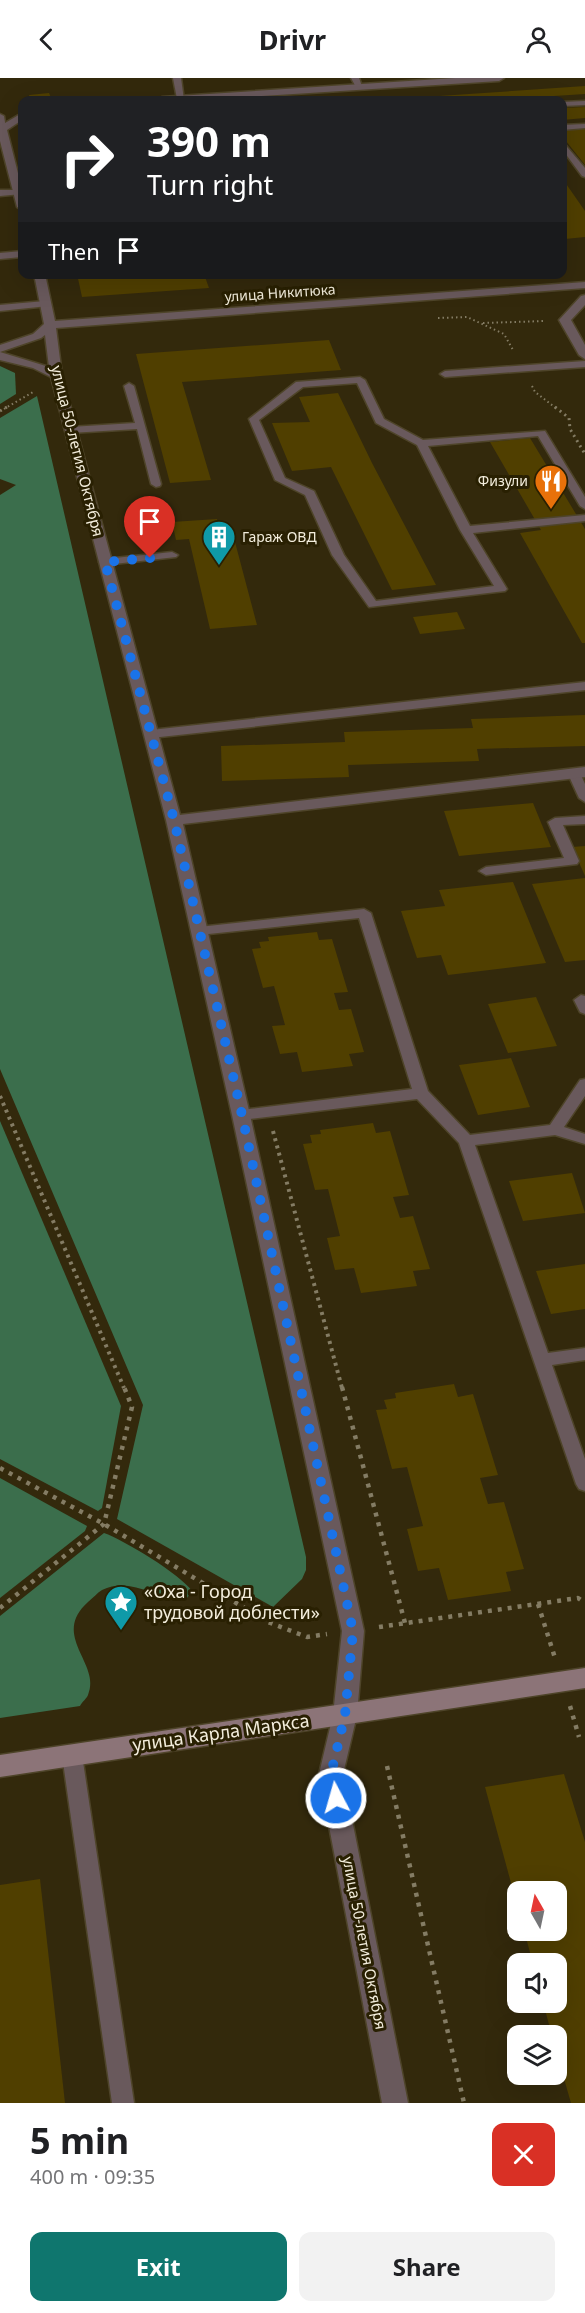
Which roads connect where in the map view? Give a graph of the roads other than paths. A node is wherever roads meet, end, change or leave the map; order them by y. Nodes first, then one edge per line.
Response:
1 (177, 78) edge
2 (499, 78) edge
3 (357, 83) edge
4 (180, 96) edge
5 (214, 96) edge
6 (585, 103) edge
7 (567, 104) edge
8 (0, 116) edge
9 (18, 119) edge
10 (585, 126) edge
11 (567, 128) edge
12 (2, 129) junction
13 (567, 150) edge
14 (585, 174) edge
15 (18, 189) edge
16 (0, 193) edge
17 (18, 193) edge
18 (18, 254) edge
19 (0, 256) edge
20 (40, 279) edge
21 (585, 285) edge
22 (585, 298) edge
23 (45, 304) junction
24 (0, 308) edge
25 (50, 325) junction
26 (0, 349) edge
27 (585, 355) edge
28 (0, 356) edge
29 (585, 364) edge
30 (445, 374) dead end
31 (56, 375) junction
32 (129, 386) dead end
33 (141, 426) junction
34 (70, 430) junction
35 (421, 443) junction
36 (156, 484) dead end
37 (585, 506) edge
38 (585, 518) edge
39 (466, 530) junction
40 (172, 555) dead end
41 (105, 562) junction
42 (585, 686) edge
43 (151, 734) junction
44 (579, 773) edge
45 (585, 798) edge
46 (174, 820) junction
47 (585, 820) edge
48 (486, 871) dead end
49 (199, 931) junction
50 (585, 1084) edge
51 (421, 1092) junction
52 (242, 1115) junction
53 (555, 1130) junction
54 (585, 1138) edge
55 (466, 1141) junction
56 (585, 1354) edge
57 (542, 1360) junction
58 (585, 1484) edge
59 (585, 1678) edge
60 (345, 1715) junction
61 (72, 1755) junction
62 (0, 1767) edge
63 (123, 2103) edge
64 (395, 2103) edge

1 - 4 lane
2 - 3 street
3 - 5 street
6 - 7 lane
8 - 12 lane
9 - 12 street
10 - 11 lane
12 - 15 street
13 - 14 lane
16 - 17 lane
18 - 19 lane
20 - 23 street, улица 50-летия Октября
21 - 25 street, улица Никитюка
22 - 27 street
23 - 24 lane
23 - 25 street, улица 50-летия Октября
25 - 26 street
25 - 31 street, улица 50-летия Октября
28 - 31 street
29 - 30 lane
31 - 34 street, улица 50-летия Октября
32 - 33 lane
33 - 34 lane
33 - 36 lane
34 - 41 street, улица 50-летия Октября
35 - 37 lane
35 - 39 lane
35 - 39 lane
38 - 39 lane
40 - 41 lane
41 - 43 street, улица 50-летия Октября
42 - 43 lane
43 - 46 street, улица 50-летия Октября
44 - 45 lane
44 - 46 street
46 - 49 street, улица 50-летия Октября
47 - 48 lane
49 - 51 lane
49 - 52 street, улица 50-летия Октября
50 - 53 lane
51 - 52 lane
51 - 55 lane
52 - 60 street, улица 50-летия Октября
53 - 54 lane
53 - 55 lane
55 - 57 lane
56 - 57 lane
57 - 58 lane
59 - 60 street, улица Карла Маркса
60 - 61 street, улица Карла Маркса
60 - 64 street, улица 50-летия Октября
61 - 62 street, улица Карла Маркса
61 - 63 lane

